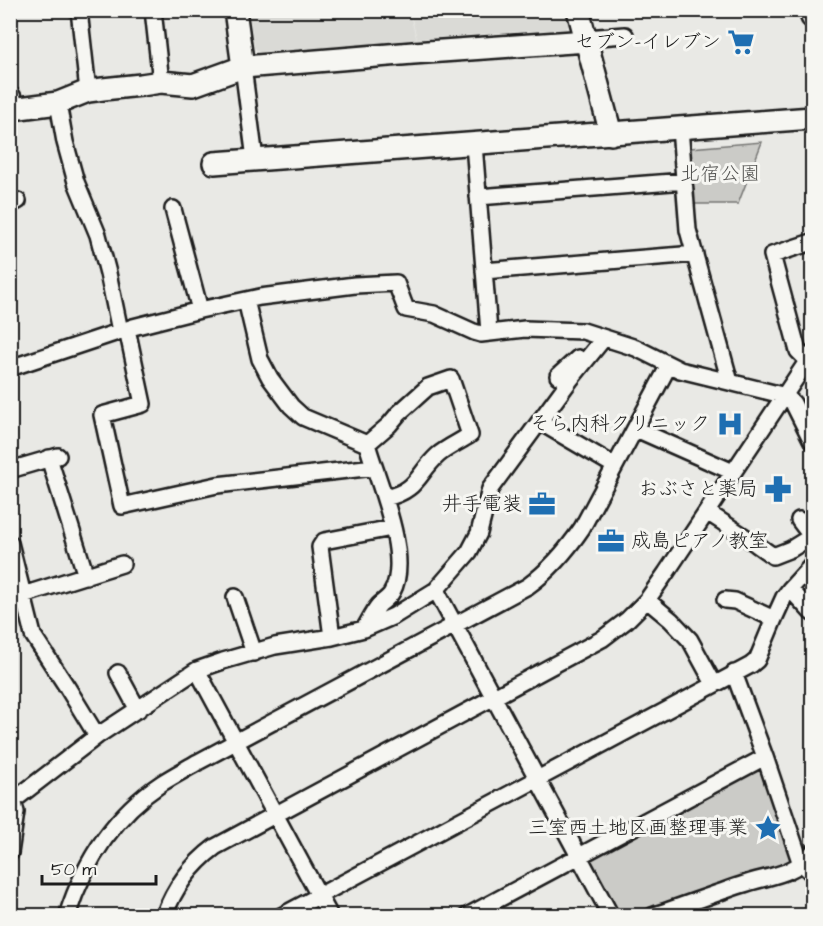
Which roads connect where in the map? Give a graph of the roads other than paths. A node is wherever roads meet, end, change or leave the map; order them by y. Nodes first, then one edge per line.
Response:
1 (79, 10) edge
2 (153, 10) edge
3 (235, 10) edge
4 (578, 10) edge
5 (810, 10) edge
6 (813, 17) edge
7 (625, 35) dead end
8 (586, 40) junction
9 (243, 67) junction
10 (161, 82) junction
11 (88, 92) junction
12 (58, 103) junction
13 (11, 105) edge
14 (813, 118) edge
15 (680, 128) junction
16 (611, 134) junction
17 (474, 144) junction
18 (255, 159) junction
19 (214, 163) dead end
20 (685, 181) junction
21 (478, 197) junction
22 (173, 209) dead end
23 (813, 242) edge
24 (694, 254) junction
25 (484, 271) junction
26 (246, 300) junction
27 (200, 310) junction
28 (124, 330) junction
29 (489, 332) junction
30 (604, 338) junction
31 (810, 358) edge
32 (586, 359) junction
33 (669, 365) junction
34 (10, 368) edge
35 (558, 376) dead end
36 (730, 382) junction
37 (786, 396) junction
38 (540, 422) junction
39 (636, 429) junction
40 (813, 441) edge
41 (367, 444) junction
42 (615, 466) junction
43 (374, 468) junction
44 (10, 470) edge
45 (733, 472) junction
46 (385, 498) junction
47 (707, 512) junction
48 (799, 520) dead end
49 (392, 528) junction
50 (812, 536) edge
51 (10, 543) edge
52 (122, 564) dead end
53 (813, 565) edge
54 (86, 576) junction
55 (790, 589) junction
56 (436, 590) junction
57 (23, 595) junction
58 (235, 597) dead end
59 (647, 600) junction
60 (725, 600) dead end
61 (812, 613) edge
62 (774, 619) junction
63 (455, 625) junction
64 (364, 629) junction
65 (332, 637) junction
66 (254, 652) junction
67 (197, 670) junction
68 (734, 673) junction
69 (118, 674) dead end
70 (714, 684) junction
71 (493, 698) junction
72 (138, 710) junction
73 (97, 735) junction
74 (237, 741) junction
75 (765, 757) junction
76 (537, 779) junction
77 (12, 796) edge
78 (276, 814) junction
79 (10, 853) edge
80 (579, 856) junction
81 (809, 863) edge
82 (319, 895) junction
83 (67, 915) edge
84 (164, 915) edge
85 (281, 915) edge
86 (330, 915) edge
87 (467, 915) edge
88 (611, 915) edge
89 (652, 915) edge

1 - 11 street
2 - 10 street
3 - 9 street
4 - 8 street
5 - 6 street
7 - 8 street
8 - 9 street
8 - 16 street
9 - 10 street
9 - 18 street
10 - 11 street
11 - 12 street
12 - 13 street
12 - 28 street
14 - 15 street
15 - 16 street
15 - 20 street
16 - 17 street
17 - 18 street
17 - 21 street
18 - 19 street
20 - 21 street
20 - 24 street
21 - 25 street
22 - 27 street
23 - 31 street
24 - 25 street
24 - 36 street
25 - 29 street
26 - 27 street
26 - 29 street
26 - 41 street
27 - 28 street
28 - 34 street
28 - 43 street
29 - 30 street
30 - 32 street
30 - 33 street
31 - 37 street
32 - 35 street
32 - 38 street
33 - 36 street
33 - 39 street
36 - 37 street
37 - 40 street
37 - 45 street
38 - 42 street
38 - 56 street
39 - 42 street
39 - 45 street
41 - 43 street
41 - 46 street
42 - 63 street
43 - 46 street
44 - 54 street
45 - 47 street
46 - 49 street
47 - 50 street
47 - 59 street
48 - 50 street
49 - 64 street
49 - 65 street
51 - 57 street
52 - 54 street
53 - 55 street
54 - 57 street
55 - 61 street
55 - 62 street
56 - 63 street
56 - 64 street
57 - 73 street
58 - 66 street
59 - 70 street
59 - 71 street
60 - 62 street
62 - 68 street
63 - 71 street
63 - 74 street
64 - 65 street
65 - 66 street
66 - 67 street
67 - 72 street
67 - 74 street
68 - 70 street
68 - 75 street
69 - 72 street
70 - 76 street
71 - 76 street
71 - 78 street
72 - 73 street
73 - 77 street
74 - 78 street
74 - 83 street
75 - 80 street
75 - 81 street
76 - 80 street
76 - 82 street
77 - 79 street
78 - 82 street
78 - 84 street
80 - 87 street
80 - 88 street
81 - 89 street
82 - 85 street
82 - 86 street

